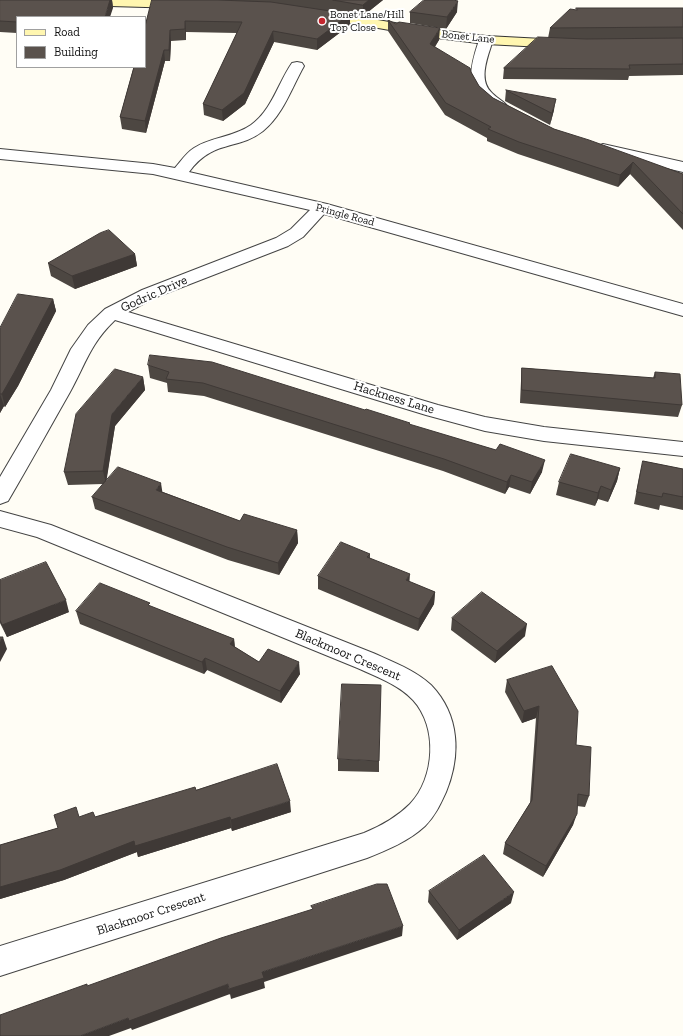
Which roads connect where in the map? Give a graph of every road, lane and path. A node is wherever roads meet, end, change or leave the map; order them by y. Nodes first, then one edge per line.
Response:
1 (40, 0) edge
2 (191, 4) edge
3 (308, 12) edge
4 (486, 40) junction
5 (573, 44) edge
6 (297, 66) dead end
7 (516, 115) edge
8 (587, 146) edge
9 (0, 154) edge
10 (683, 167) edge
11 (179, 174) junction
12 (321, 208) junction
13 (683, 310) edge
14 (112, 313) junction
15 (683, 449) edge
16 (0, 496) edge
17 (0, 519) edge
18 (0, 961) edge

1 - 2 main road
3 - 4 main road, Bonet Lane
4 - 5 main road, Bonet Lane
4 - 7 street
6 - 11 street
8 - 10 street
9 - 11 street, Pringle Road
11 - 12 street, Pringle Road
12 - 13 street, Pringle Road
12 - 14 street, Godric Drive
14 - 15 street, Hackness Lane
14 - 16 street, Godric Drive
17 - 18 street, Blackmoor Crescent

